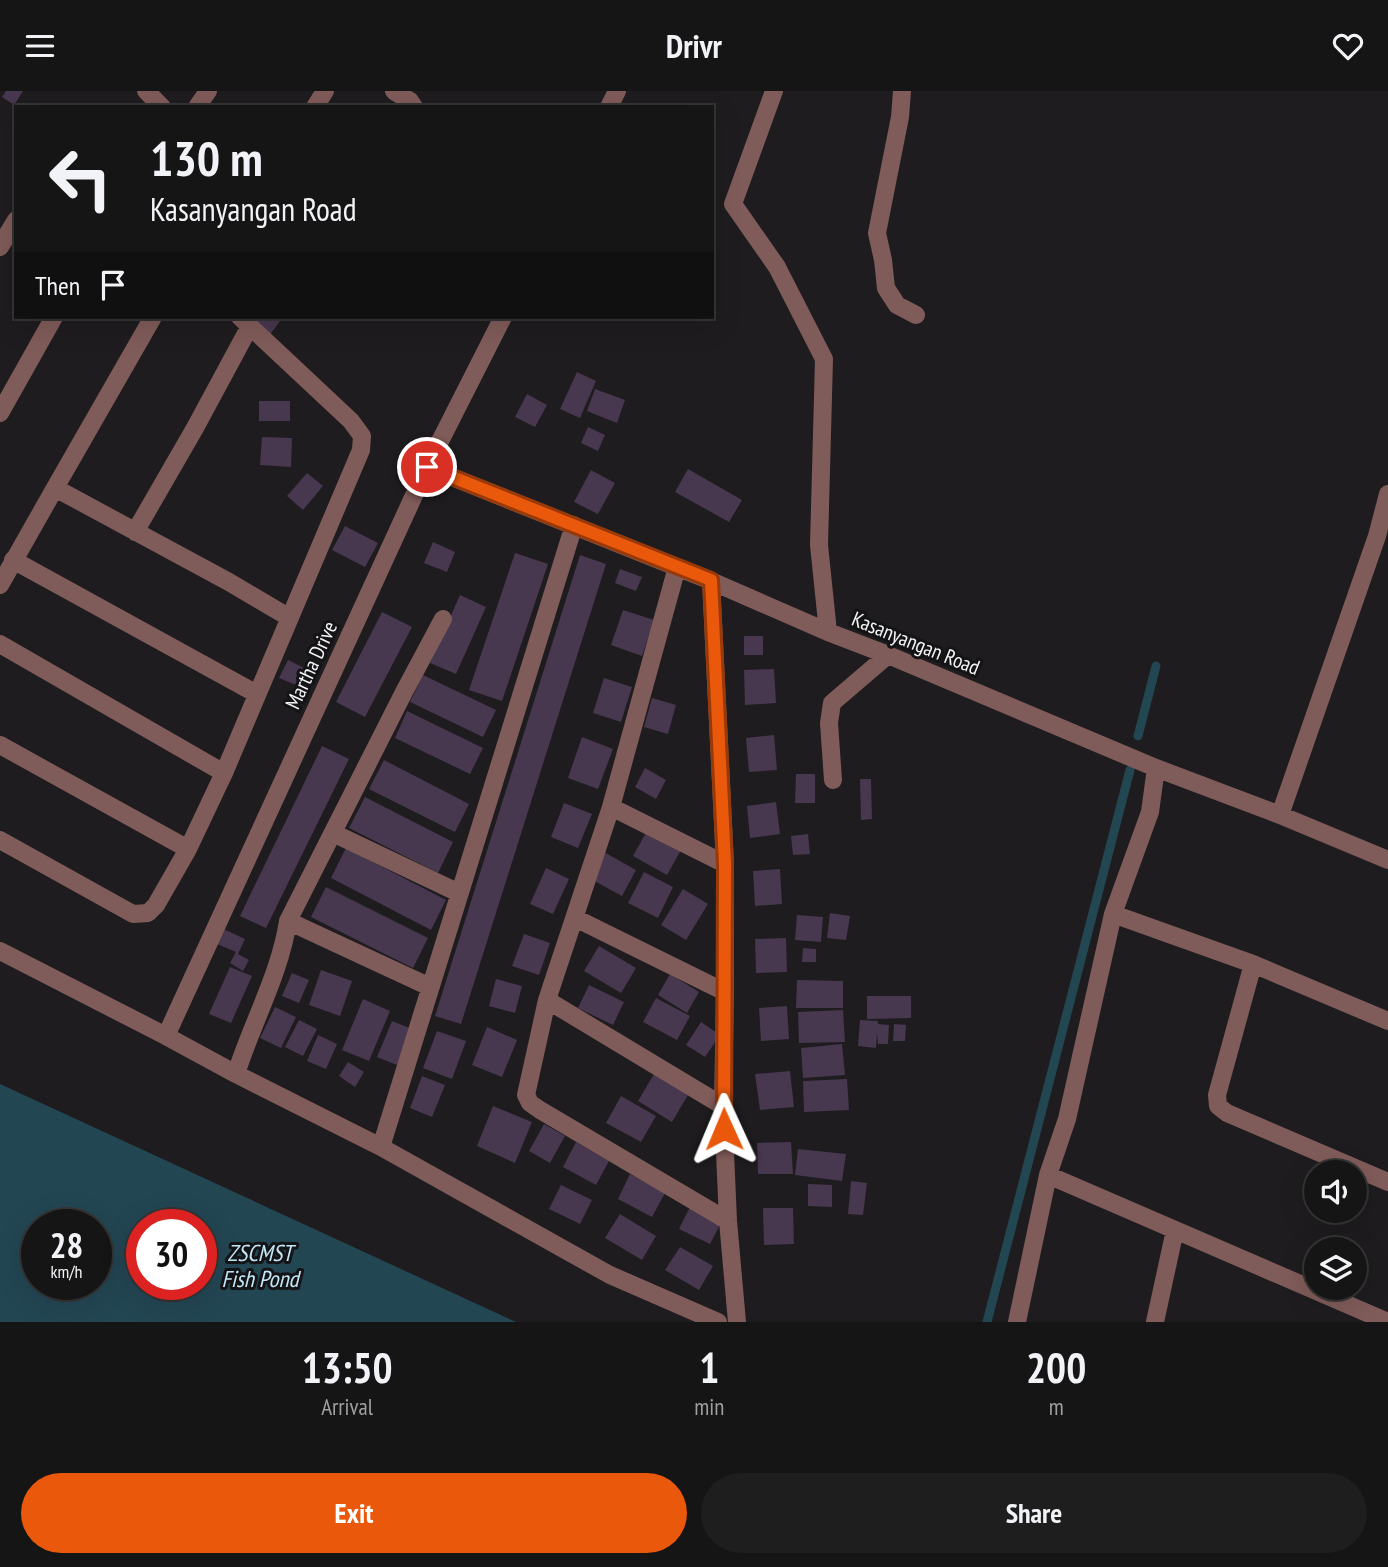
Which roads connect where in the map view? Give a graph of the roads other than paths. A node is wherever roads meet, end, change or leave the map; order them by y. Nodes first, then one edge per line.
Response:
1 (146, 91) edge
2 (394, 91) edge
3 (774, 91) edge
4 (902, 91) edge
5 (160, 105) edge
6 (413, 105) edge
7 (14, 223) edge
8 (0, 247) edge
9 (916, 315) dead end
10 (53, 319) edge
11 (152, 319) edge
12 (502, 319) edge
13 (245, 321) edge
14 (0, 413) edge
15 (427, 467) junction
16 (55, 488) junction
17 (1388, 494) edge
18 (574, 525) junction
19 (135, 532) junction
20 (13, 560) junction
21 (677, 567) junction
22 (711, 580) junction
23 (0, 585) edge
24 (290, 618) junction
25 (443, 619) dead end
26 (828, 632) junction
27 (0, 644) edge
28 (887, 655) junction
29 (257, 694) junction
30 (0, 745) edge
31 (1156, 768) junction
32 (225, 773) junction
33 (833, 780) dead end
34 (611, 807) junction
35 (1280, 815) junction
36 (333, 833) junction
37 (0, 840) edge
38 (188, 849) junction
39 (1388, 860) edge
40 (725, 864) junction
41 (459, 893) junction
42 (1113, 914) junction
43 (575, 918) junction
44 (288, 921) junction
45 (0, 951) edge
46 (1253, 964) junction
47 (430, 987) junction
48 (725, 992) junction
49 (547, 1000) junction
50 (1388, 1021) edge
51 (166, 1036) junction
52 (236, 1075) junction
53 (723, 1106) junction
54 (381, 1147) junction
55 (1048, 1175) junction
56 (1388, 1182) edge
57 (728, 1221) junction
58 (1175, 1230) junction
59 (718, 1322) edge
60 (737, 1322) edge
61 (1017, 1322) edge
62 (1155, 1322) edge
63 (1388, 1322) edge

1 - 5 street
2 - 6 street
3 - 26 street
4 - 9 street
7 - 8 street
10 - 14 street
11 - 16 street
12 - 15 street, Martha Drive
13 - 19 street
13 - 24 street
15 - 18 street, Kasanyangan Road
15 - 51 street, Martha Drive
16 - 19 street
16 - 20 street
17 - 35 street
18 - 21 street, Kasanyangan Road
18 - 41 street
19 - 24 street
20 - 23 street
20 - 29 street
21 - 22 street, Kasanyangan Road
21 - 34 street
22 - 26 street, Kasanyangan Road
22 - 40 street
24 - 29 street
25 - 36 street
26 - 28 street, Kasanyangan Road
27 - 32 street
28 - 31 street, Kasanyangan Road
28 - 33 street
29 - 32 street
30 - 38 street
31 - 35 street, Kasanyangan Road
31 - 42 street
32 - 38 street
34 - 40 street
34 - 43 street
35 - 39 street, Kasanyangan Road
36 - 41 street
36 - 44 street
37 - 38 street
40 - 48 street
41 - 47 street
42 - 46 street
42 - 55 street
43 - 48 street
43 - 49 street
44 - 47 street
44 - 52 street
45 - 51 street
46 - 50 street
46 - 56 street
47 - 54 street
48 - 53 street
49 - 53 street
49 - 57 street
51 - 52 street
52 - 54 street
53 - 57 street
54 - 59 street
55 - 58 street
55 - 61 street
57 - 60 street
58 - 62 street
58 - 63 street

